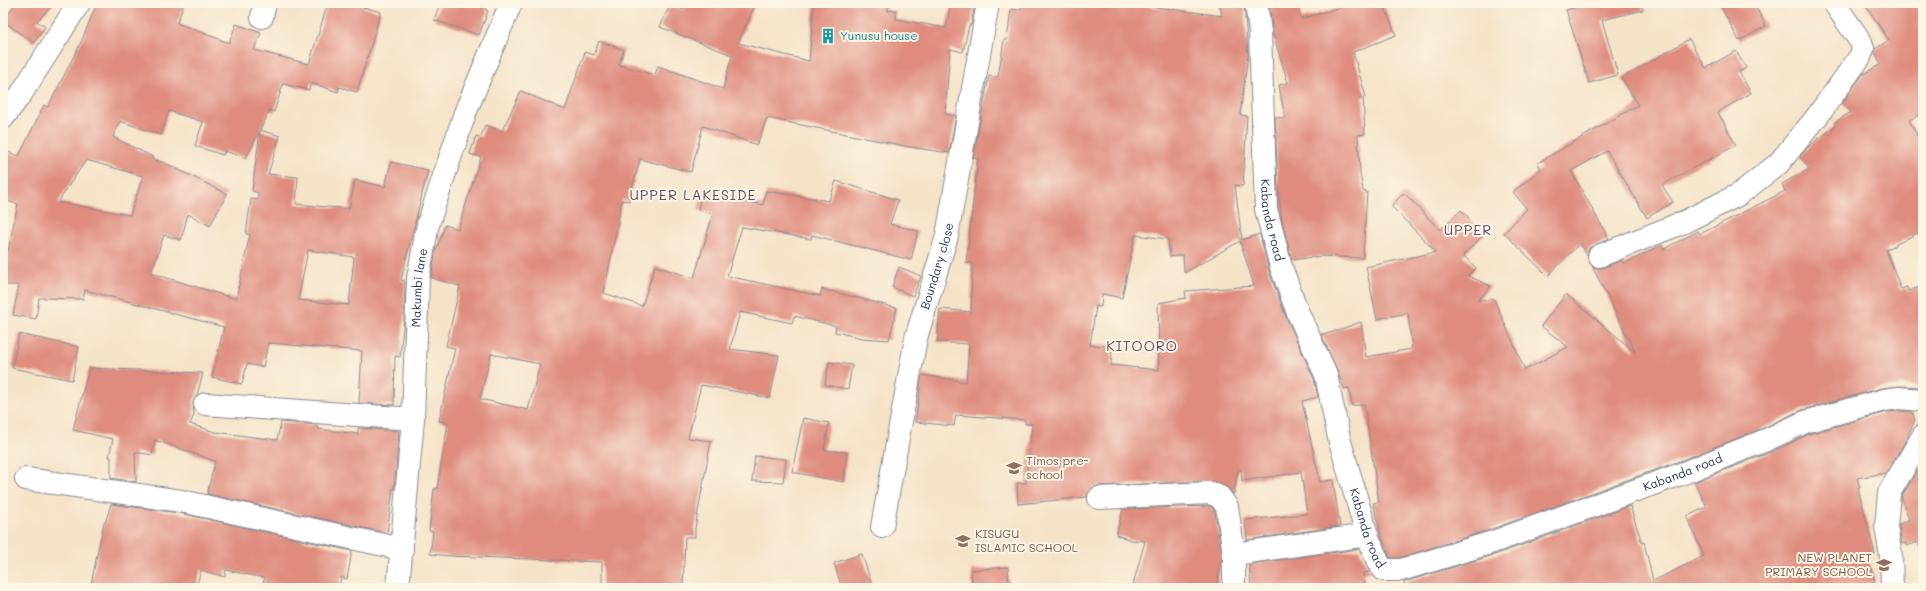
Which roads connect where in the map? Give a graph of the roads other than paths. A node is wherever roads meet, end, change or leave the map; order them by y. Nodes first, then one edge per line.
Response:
1 (79, 3) edge
2 (511, 3) edge
3 (988, 3) edge
4 (1256, 3) edge
5 (1834, 3) edge
6 (3, 118) edge
7 (1599, 256) dead end
8 (1923, 400) edge
9 (206, 404) dead end
10 (413, 420) junction
11 (1923, 436) edge
12 (26, 479) dead end
13 (1099, 498) dead end
14 (882, 527) dead end
15 (1367, 535) junction
16 (402, 548) junction
17 (1234, 554) junction
18 (398, 588) edge
19 (1234, 588) edge
20 (1892, 588) edge

1 - 6 street
2 - 10 street, Makumbi lane
3 - 14 street, Boundary close
4 - 15 street, Kabanda road
5 - 7 street
8 - 15 street, Kabanda road
9 - 10 street
10 - 16 street, Makumbi lane
11 - 20 street
12 - 16 street
13 - 17 street
15 - 17 street
16 - 18 street, Makumbi lane
17 - 19 street

